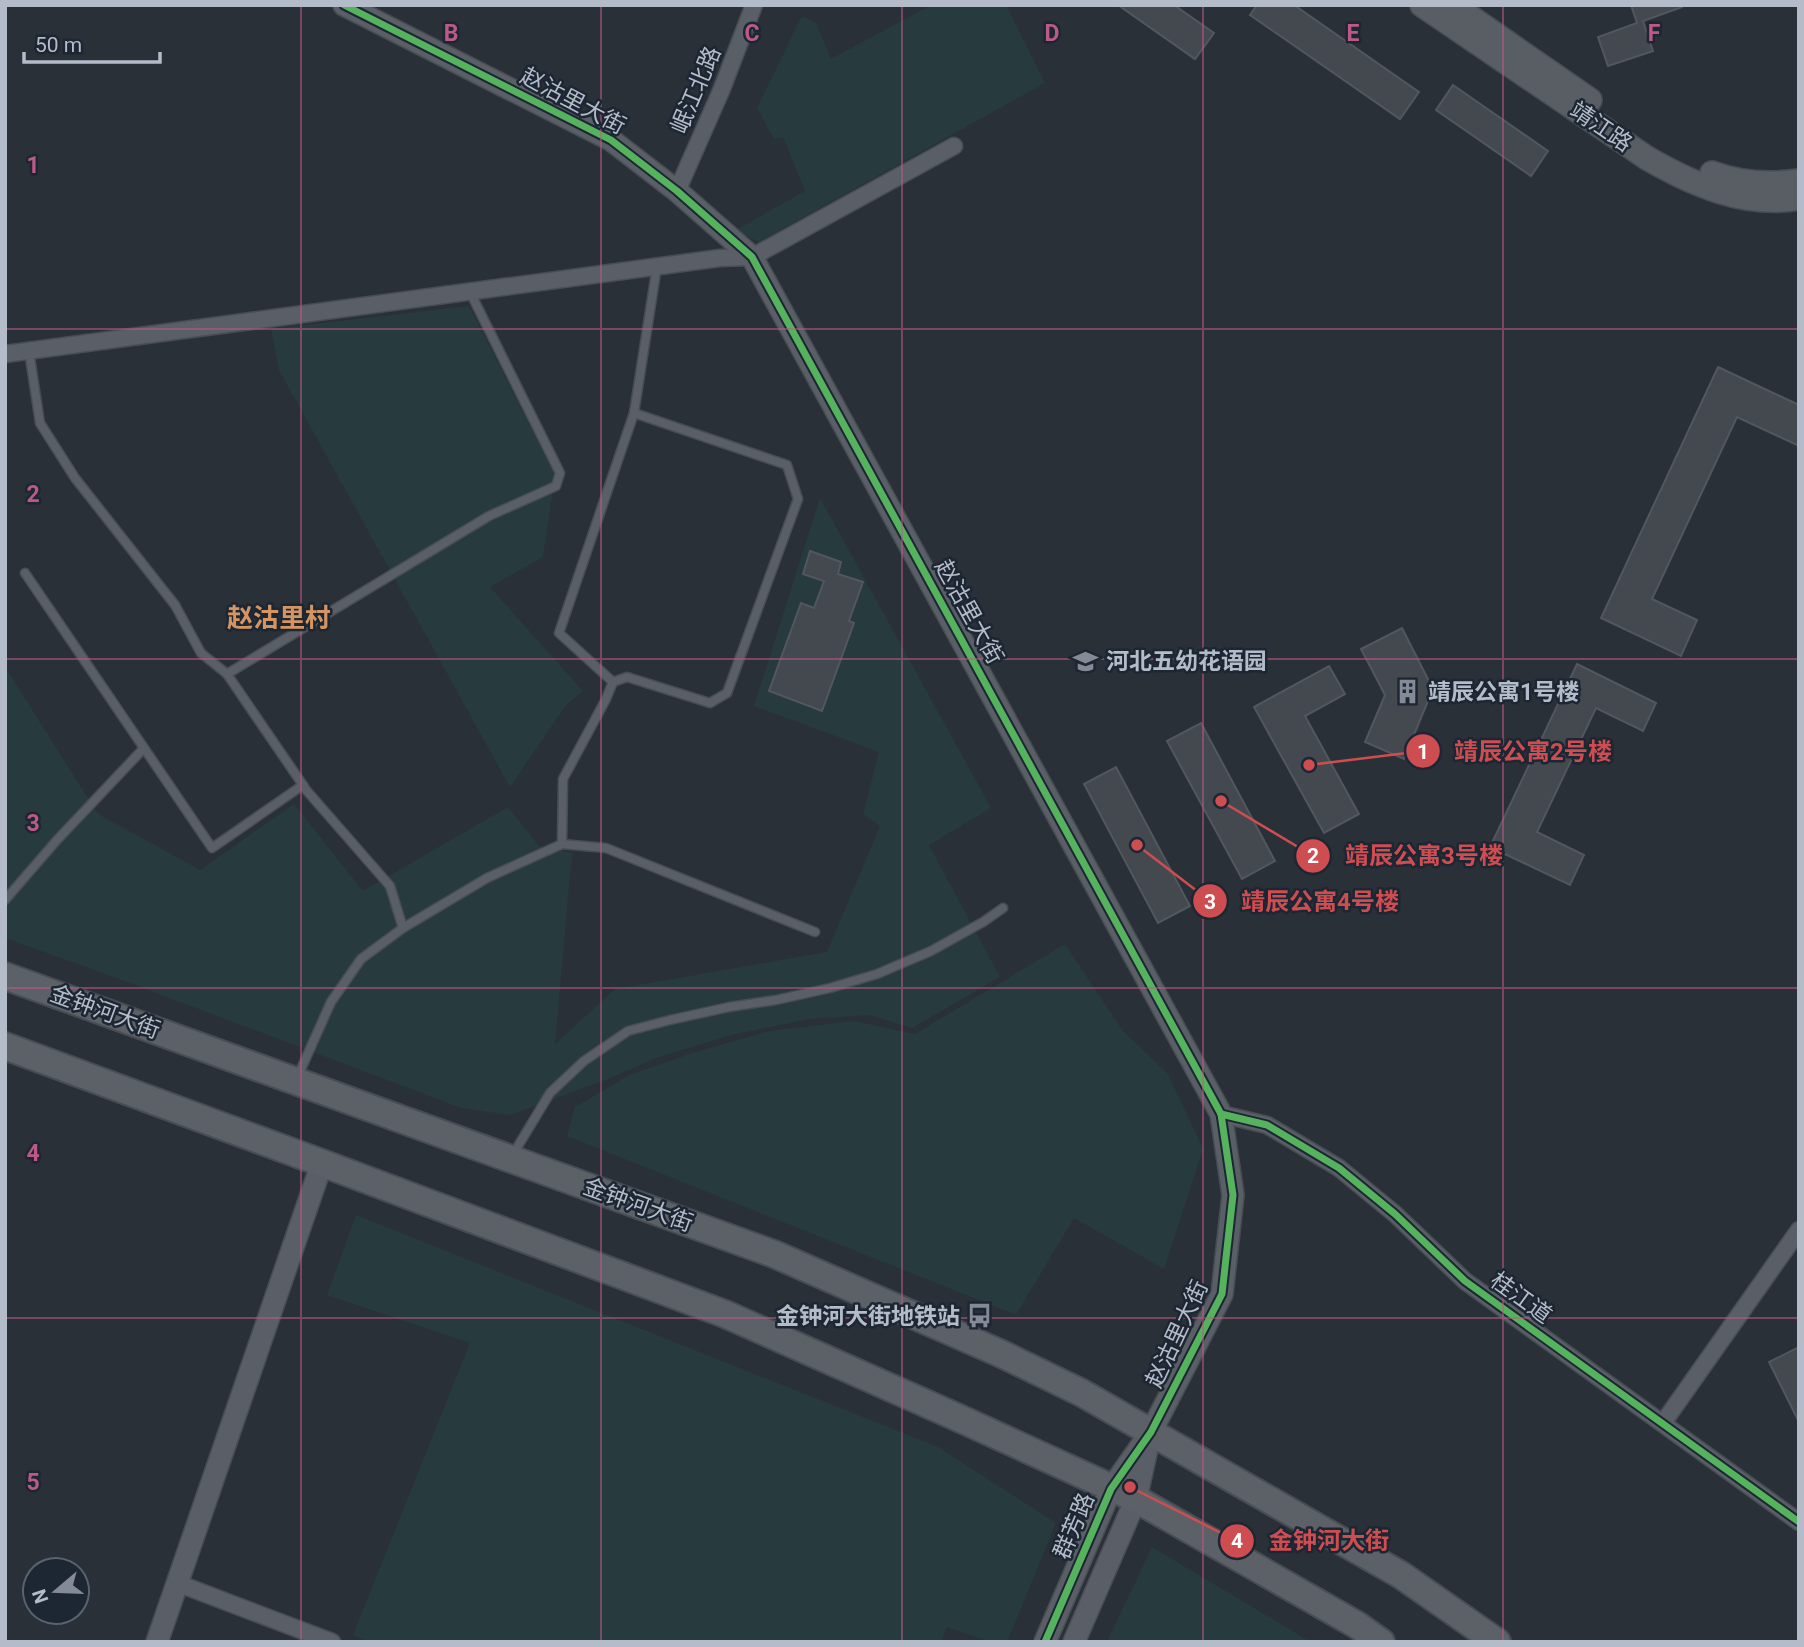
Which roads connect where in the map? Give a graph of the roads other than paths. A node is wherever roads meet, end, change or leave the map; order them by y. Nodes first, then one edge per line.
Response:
1 (344, 5) edge
2 (754, 5) edge
3 (1422, 5) edge
4 (1453, 5) edge
5 (954, 146) dead end
6 (1799, 181) edge
7 (677, 191) junction
8 (1799, 198) edge
9 (752, 257) junction
10 (657, 267) junction
11 (470, 292) junction
12 (29, 351) junction
13 (5, 354) edge
14 (634, 414) junction
15 (25, 573) dead end
16 (227, 674) junction
17 (613, 682) junction
18 (144, 748) junction
19 (303, 785) junction
20 (562, 844) junction
21 (5, 900) edge
22 (1003, 908) dead end
23 (403, 928) junction
24 (816, 932) dead end
25 (5, 976) edge
26 (5, 1046) edge
27 (296, 1081) junction
28 (1222, 1114) junction
29 (510, 1158) junction
30 (322, 1163) junction
31 (1799, 1230) edge
32 (1663, 1423) junction
33 (1151, 1432) junction
34 (1111, 1489) junction
35 (1136, 1499) junction
36 (1799, 1522) edge
37 (177, 1583) junction
38 (157, 1642) edge
39 (332, 1642) edge
40 (1045, 1642) edge
41 (1074, 1642) edge
42 (1381, 1642) edge
43 (1497, 1642) edge

1 - 7 street, 赵沽里大街
2 - 7 street, 岷江北路
3 - 8 main road, 靖江路
4 - 6 main road, 靖江路
5 - 9 street
7 - 9 street, 赵沽里大街
9 - 10 street
9 - 28 street, 赵沽里大街
10 - 11 street
10 - 14 lane
11 - 12 street
11 - 16 lane
12 - 13 street
12 - 16 lane
14 - 17 lane
14 - 17 lane
15 - 18 lane
16 - 19 lane
17 - 20 lane
18 - 19 lane
18 - 21 lane
19 - 23 lane
20 - 23 lane
20 - 24 lane
22 - 29 lane
23 - 27 lane
25 - 27 main road, 金钟河大街
26 - 30 main road
27 - 29 main road, 金钟河大街
28 - 32 street, 桂江道
28 - 33 street, 赵沽里大街
29 - 33 main road, 金钟河大街
30 - 34 main road
30 - 37 street
31 - 32 street
32 - 36 street, 桂江道
33 - 34 street, 群芳路
33 - 35 street, 群芳路
33 - 43 main road, 金钟河大街
34 - 35 main road
34 - 40 street, 群芳路
35 - 41 street, 群芳路
35 - 42 main road
37 - 38 street
37 - 39 street

